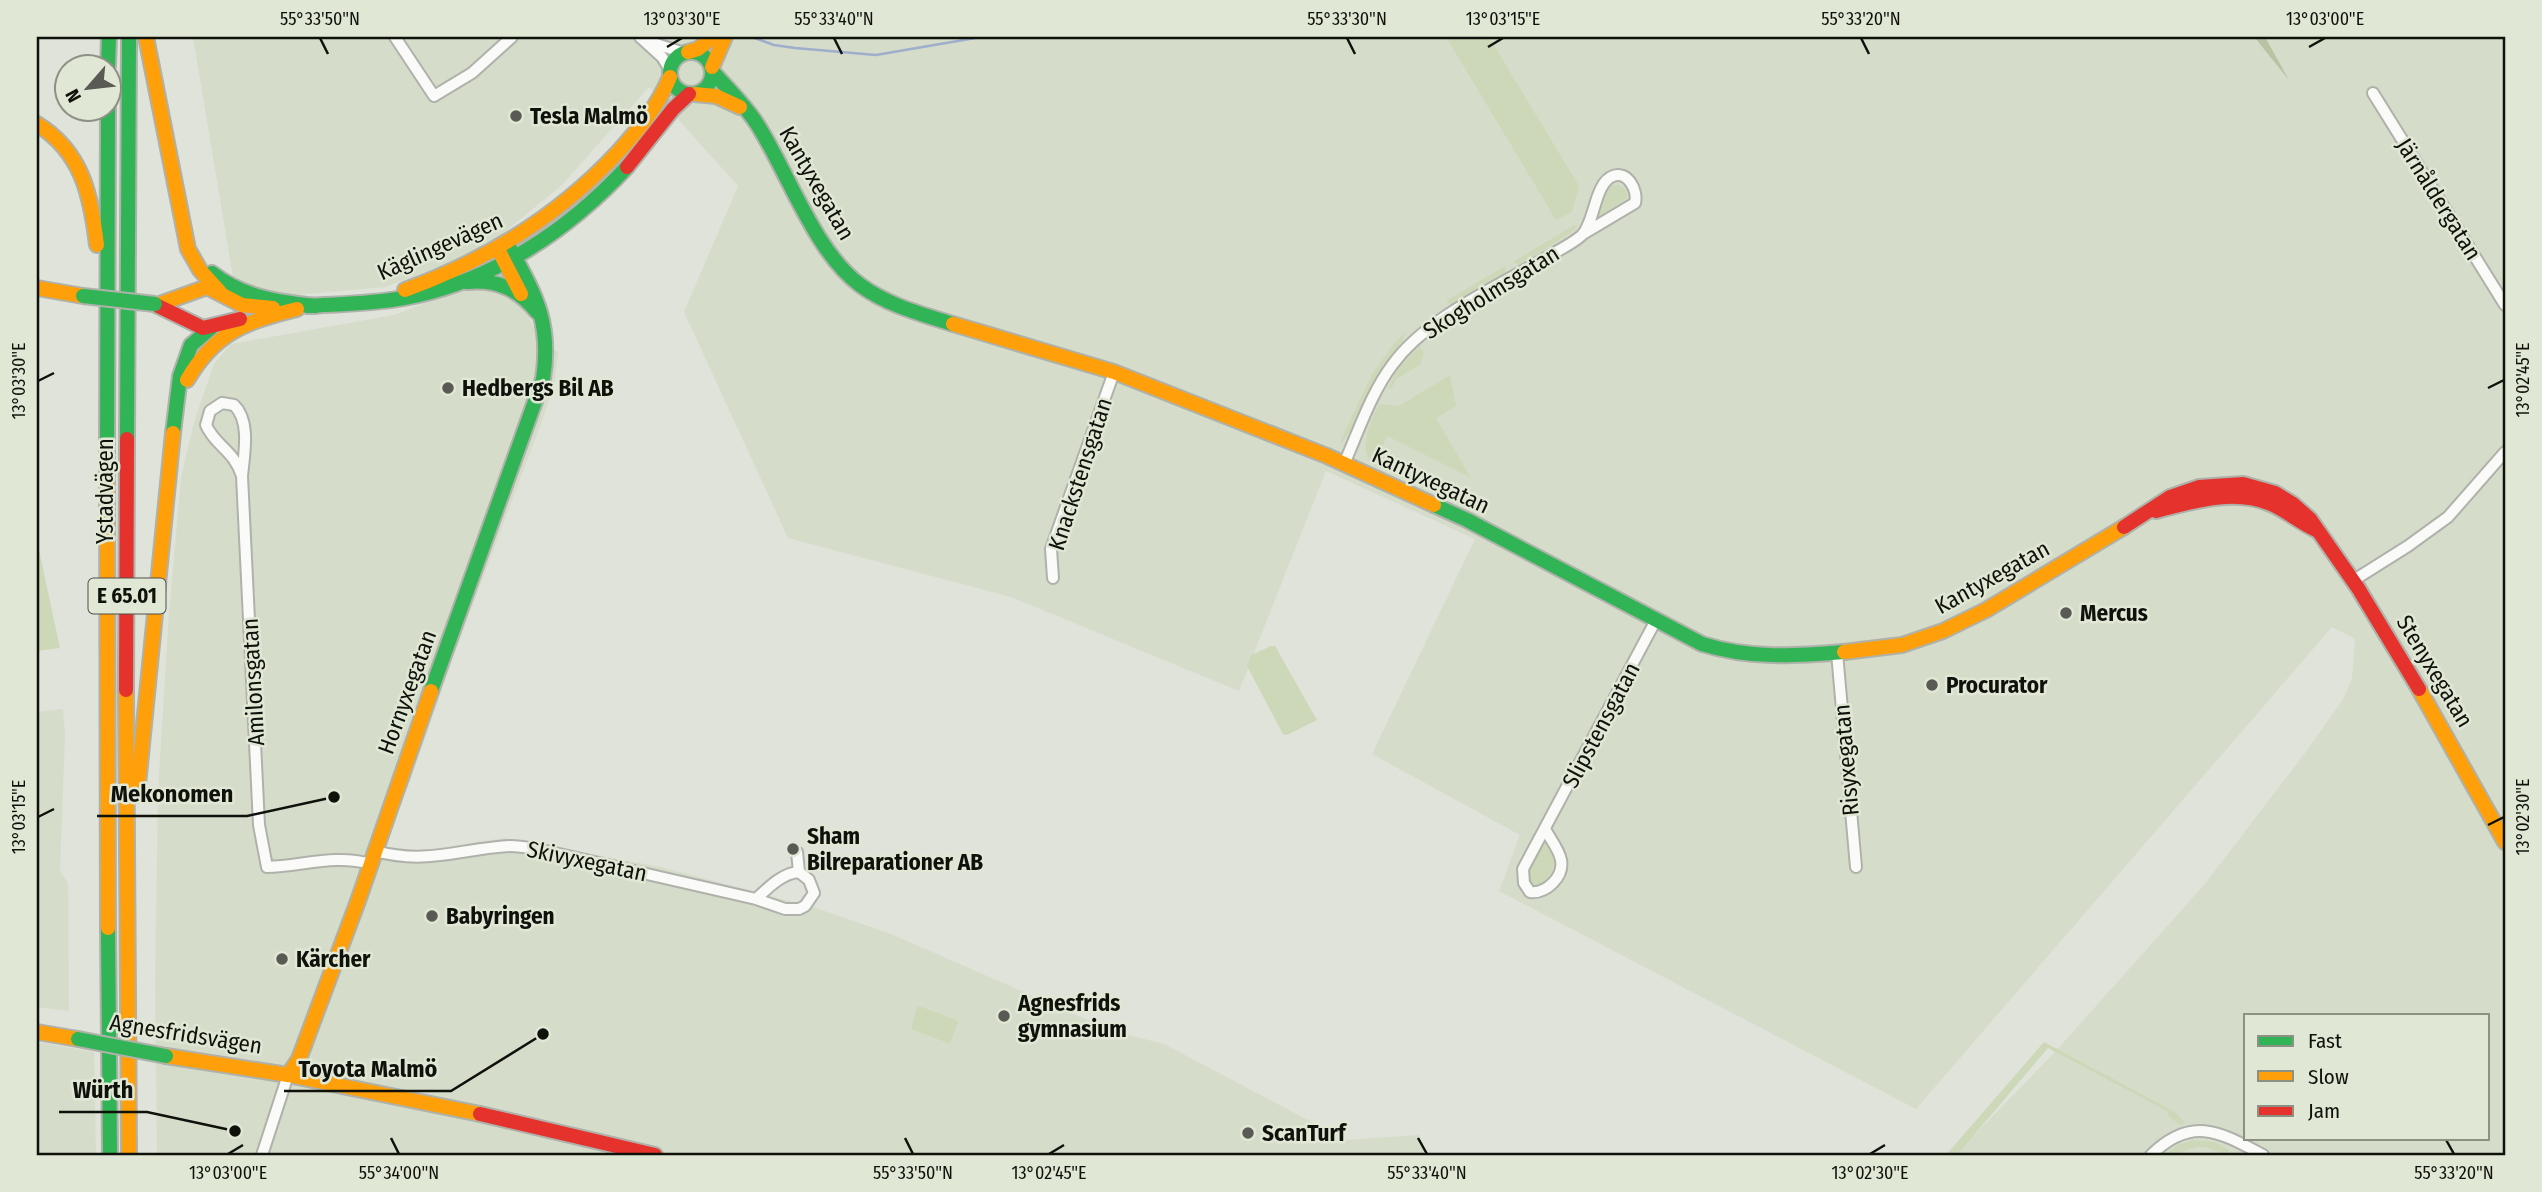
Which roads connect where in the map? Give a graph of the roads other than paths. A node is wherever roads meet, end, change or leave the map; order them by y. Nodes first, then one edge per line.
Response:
1 (129, 37) edge
2 (146, 37) edge
3 (395, 37) edge
4 (512, 37) edge
5 (713, 37) edge
6 (725, 37) edge
7 (642, 39) edge
8 (686, 52) junction
9 (712, 69) junction
10 (670, 74) junction
11 (2373, 93) dead end
12 (692, 94) junction
13 (108, 122) edge
14 (757, 122) junction
15 (37, 124) edge
16 (180, 210) junction
17 (1583, 234) junction
18 (506, 253) junction
19 (449, 286) junction
20 (37, 288) edge
21 (220, 293) junction
22 (523, 297) junction
23 (367, 302) junction
24 (156, 304) junction
25 (2505, 305) edge
26 (315, 306) junction
27 (278, 308) junction
28 (212, 328) junction
29 (546, 328) junction
30 (1114, 372) junction
31 (107, 382) junction
32 (178, 400) junction
33 (2505, 452) edge
34 (1344, 464) junction
35 (242, 476) junction
36 (2254, 492) joint
37 (1053, 578) dead end
38 (2354, 580) junction
39 (1656, 620) junction
40 (1837, 653) junction
41 (1545, 829) junction
42 (2505, 842) edge
43 (797, 852) dead end
44 (372, 857) junction
45 (1856, 867) dead end
46 (799, 872) junction
47 (756, 899) junction
48 (127, 915) junction
49 (37, 1032) edge
50 (288, 1075) junction
51 (110, 1155) edge
52 (129, 1155) edge
53 (262, 1155) edge
54 (655, 1155) edge
55 (2151, 1155) edge
56 (2263, 1155) edge

1 - 48 main road, Ystadvägen / E 65.01
2 - 16 main road
3 - 4 street
5 - 8 main road
6 - 9 main road
7 - 8 street
7 - 10 street
8 - 9 main road
8 - 10 main road
9 - 12 main road
9 - 14 main road, Kantyxegatan
10 - 12 main road
10 - 18 main road, Käglingevägen
11 - 25 street, Järnåldergatan
12 - 14 main road, Kantyxegatan
12 - 18 main road, Käglingevägen
13 - 31 main road, Ystadvägen / E 65.01
14 - 30 main road, Kantyxegatan
15 - 31 main road
16 - 21 main road
16 - 26 main road
17 - 17 street, Skogholmsgatan
17 - 34 street, Skogholmsgatan
18 - 19 main road, Käglingevägen
18 - 22 main road
18 - 23 main road, Käglingevägen
18 - 29 main road, Hornyxegatan
19 - 22 main road
19 - 23 main road, Käglingevägen
20 - 24 main road, Käglingevägen, bridge
21 - 24 main road, Käglingevägen
21 - 27 main road, Käglingevägen
21 - 28 main road
22 - 29 main road
23 - 26 main road, Käglingevägen
24 - 28 main road, Käglingevägen
26 - 27 main road, Käglingevägen
26 - 32 main road
27 - 28 main road, Käglingevägen
28 - 32 main road
29 - 44 main road, Hornyxegatan
30 - 34 main road, Kantyxegatan
30 - 37 street, Knackstensgatan
31 - 51 main road, Ystadvägen / E 65.01
32 - 48 main road
33 - 38 street
34 - 39 main road, Kantyxegatan
35 - 35 street, Amilonsgatan
35 - 44 street, Amilonsgatan
36 - 38 main road, Stenyxegatan
36 - 40 main road, Kantyxegatan
38 - 42 main road, Stenyxegatan
39 - 40 main road, Kantyxegatan
39 - 41 street, Slipstensgatan
40 - 45 street, Risyxegatan
41 - 41 street, Slipstensgatan
43 - 46 street, Skivyxegatan
44 - 47 street, Skivyxegatan
44 - 50 main road, Hornyxegatan
46 - 47 street
46 - 47 street, Skivyxegatan
48 - 52 main road, Ystadvägen / E 65.01
49 - 50 main road, Agnesfridsvägen, bridge
50 - 53 street, Hornyxegatan
50 - 54 main road, Agnesfridsvägen
55 - 56 street

